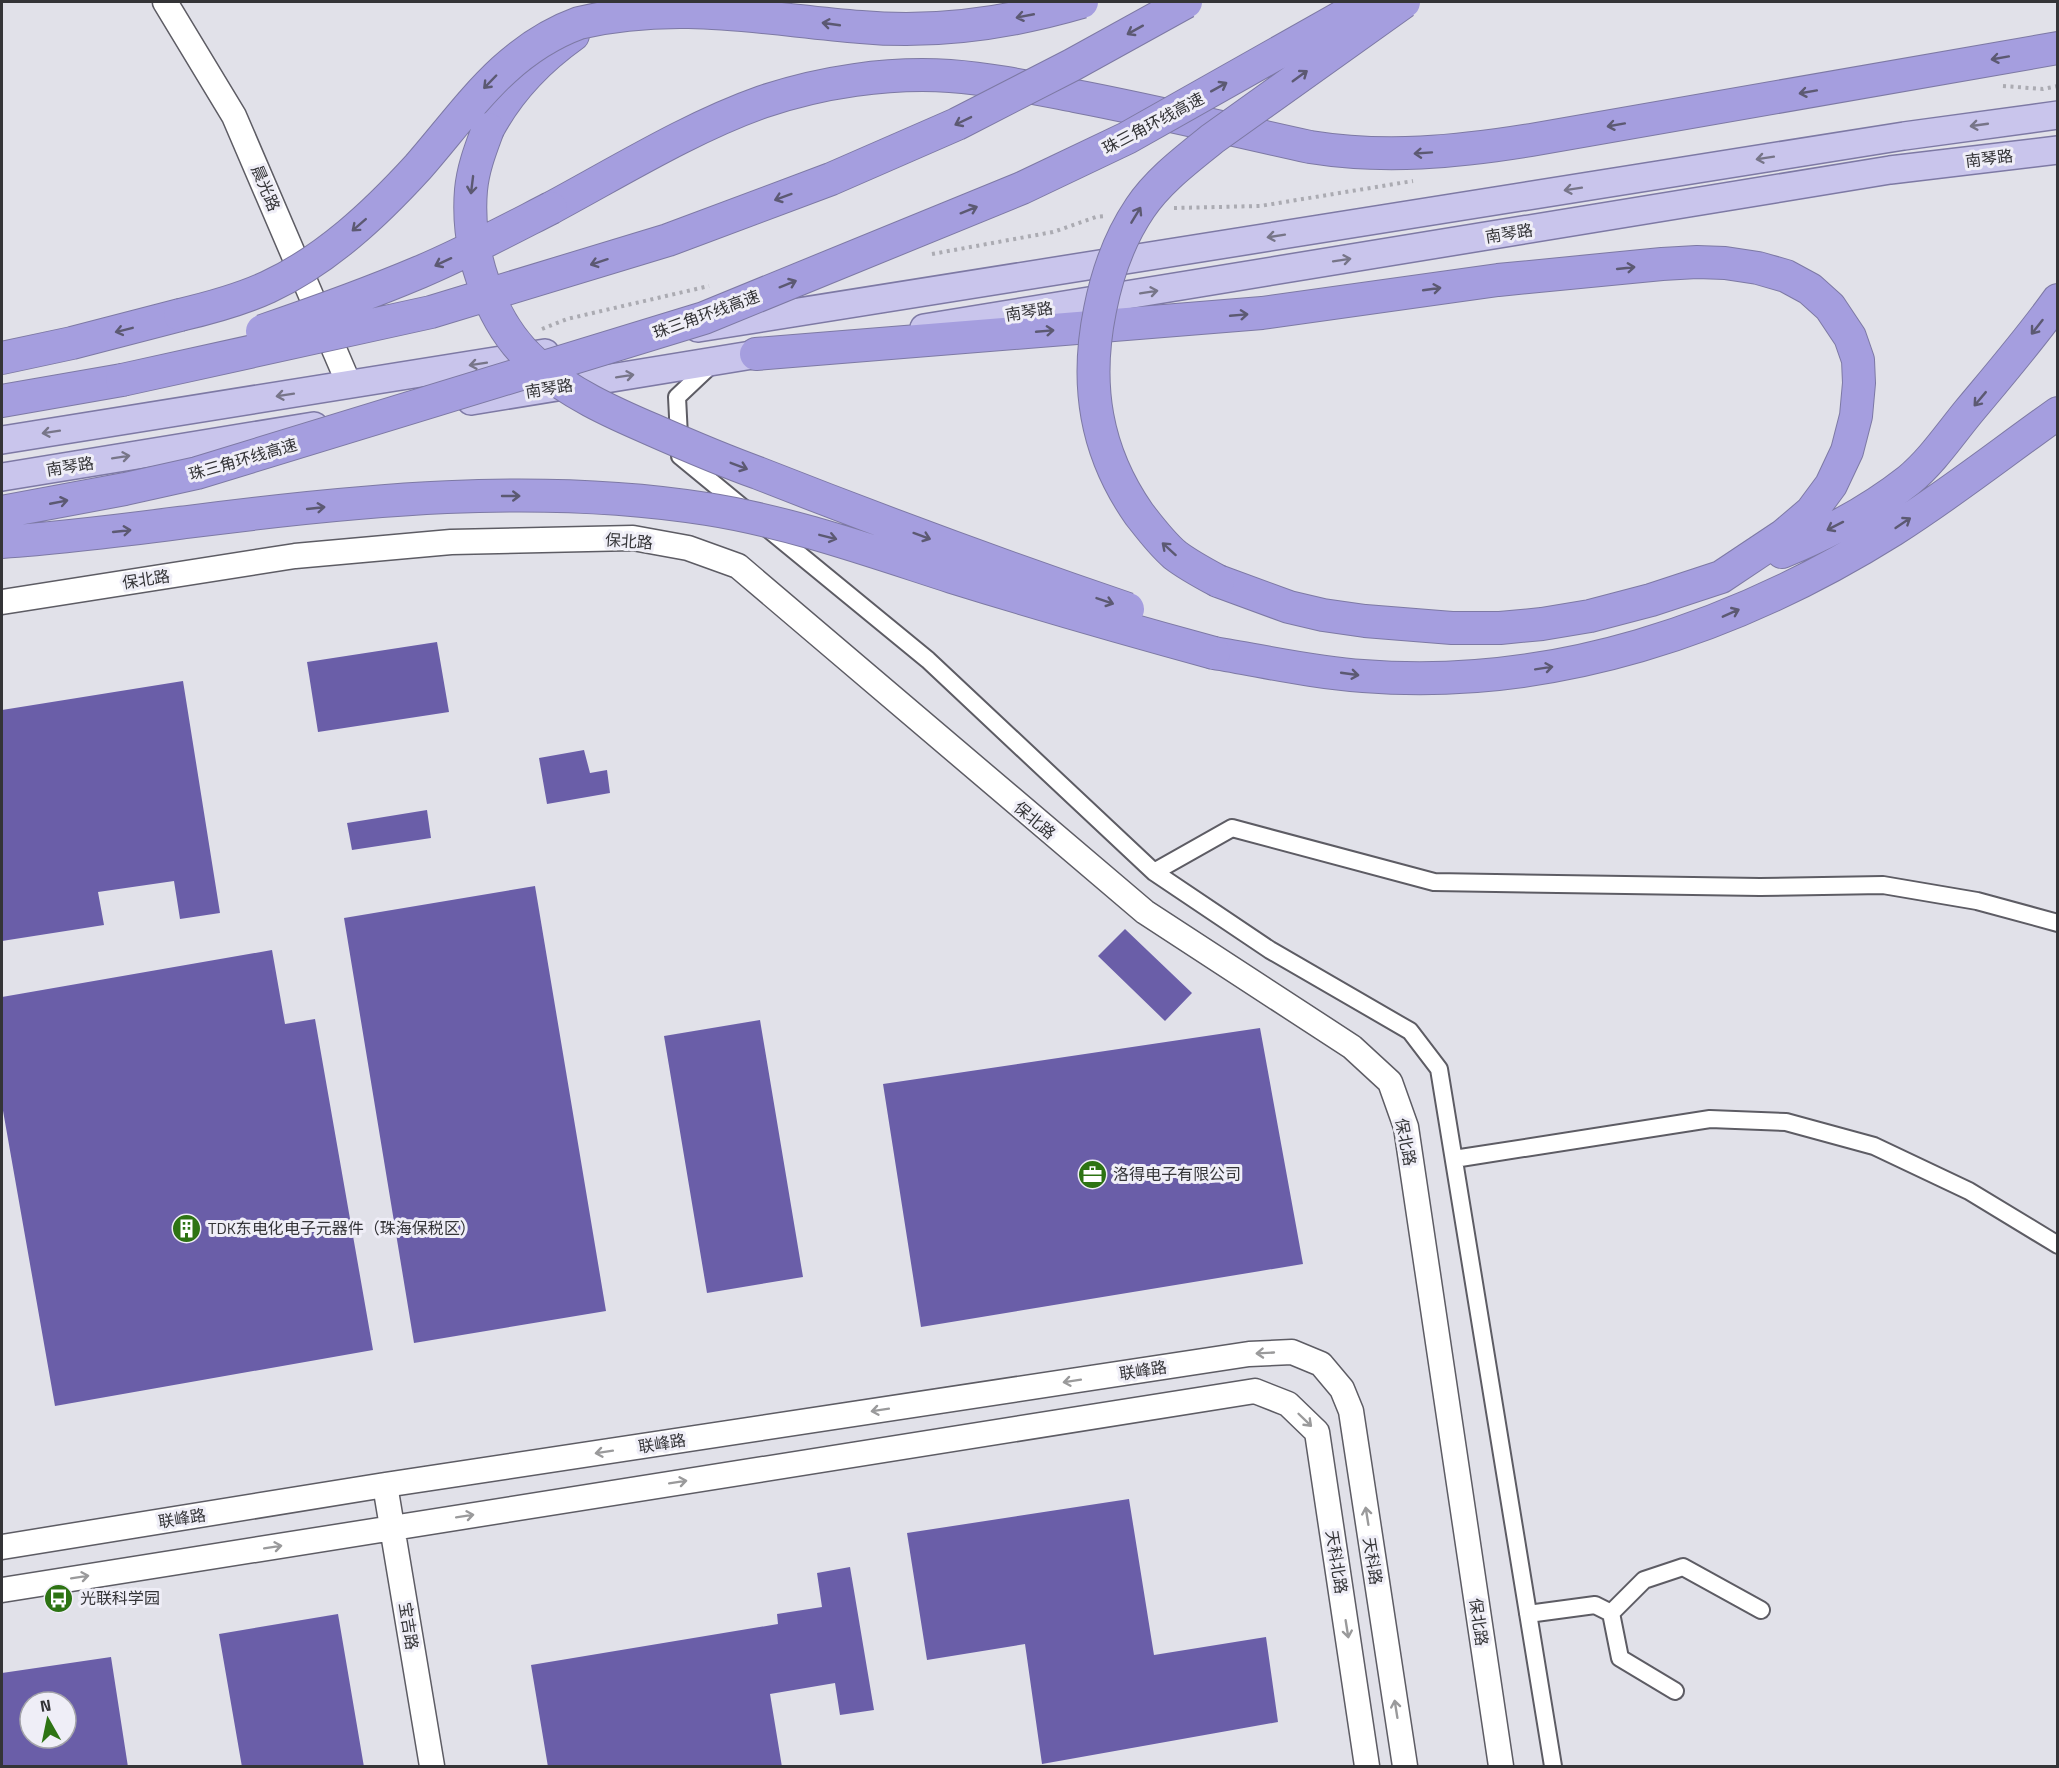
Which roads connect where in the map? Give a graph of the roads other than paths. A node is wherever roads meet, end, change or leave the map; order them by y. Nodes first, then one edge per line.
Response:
1 (165, 2) edge
2 (1082, 2) edge
3 (1186, 2) edge
4 (1368, 2) edge
5 (1404, 2) edge
6 (598, 17) junction
7 (2058, 48) edge
8 (2058, 115) edge
9 (2058, 150) edge
10 (2058, 300) edge
11 (756, 354) junction
12 (2, 357) edge
13 (716, 361) junction
14 (122, 380) junction
15 (585, 382) junction
16 (349, 384) junction
17 (2, 401) edge
18 (2058, 413) edge
19 (2, 440) edge
20 (680, 456) junction
21 (2, 477) edge
22 (2, 512) edge
23 (2, 542) edge
24 (1722, 577) junction
25 (2, 602) edge
26 (1215, 646) junction
27 (1154, 872) junction
28 (2058, 923) edge
29 (1454, 1160) junction
30 (2058, 1245) edge
31 (1321, 1364) joint
32 (385, 1485) junction
33 (393, 1527) junction
34 (2, 1547) edge
35 (2, 1590) edge
36 (1761, 1610) dead end
37 (1611, 1613) junction
38 (1528, 1614) junction
39 (1675, 1691) dead end
40 (432, 1767) edge
41 (1367, 1767) edge
42 (1404, 1767) edge
43 (1501, 1767) edge
44 (1553, 1767) edge

1 - 16 street, 晨光路
2 -> 6 highway, bridge
3 -> 14 highway, bridge
22 -> 4 highway, 珠三角环线高速, bridge
24 -> 5 highway, bridge
6 -> 12 highway, bridge
6 -> 26 highway, bridge
7 -> 14 highway, bridge
8 -> 16 main road, 南琴路
11 -> 9 main road, 南琴路
10 -> 24 highway
11 - 13 main road, 南琴路
11 -> 24 highway
15 -> 13 main road, 南琴路
13 - 20 street
14 - 17 highway
15 - 20 street
21 -> 15 main road, 南琴路
16 -> 19 main road, 南琴路
26 -> 18 highway
20 - 27 street
23 -> 26 highway, bridge
25 - 43 street, 保北路
27 - 28 street
27 - 29 street
29 - 30 street
29 - 38 street
31 -> 32 street, 联峰路
42 -> 31 street, 天科路
32 - 33 street, 宝吉路
32 - 34 street, 联峰路
35 -> 33 street
33 - 40 street, 宝吉路
33 -> 41 street, 天科北路
36 - 37 street
37 - 38 street
37 - 39 street
38 - 44 street

